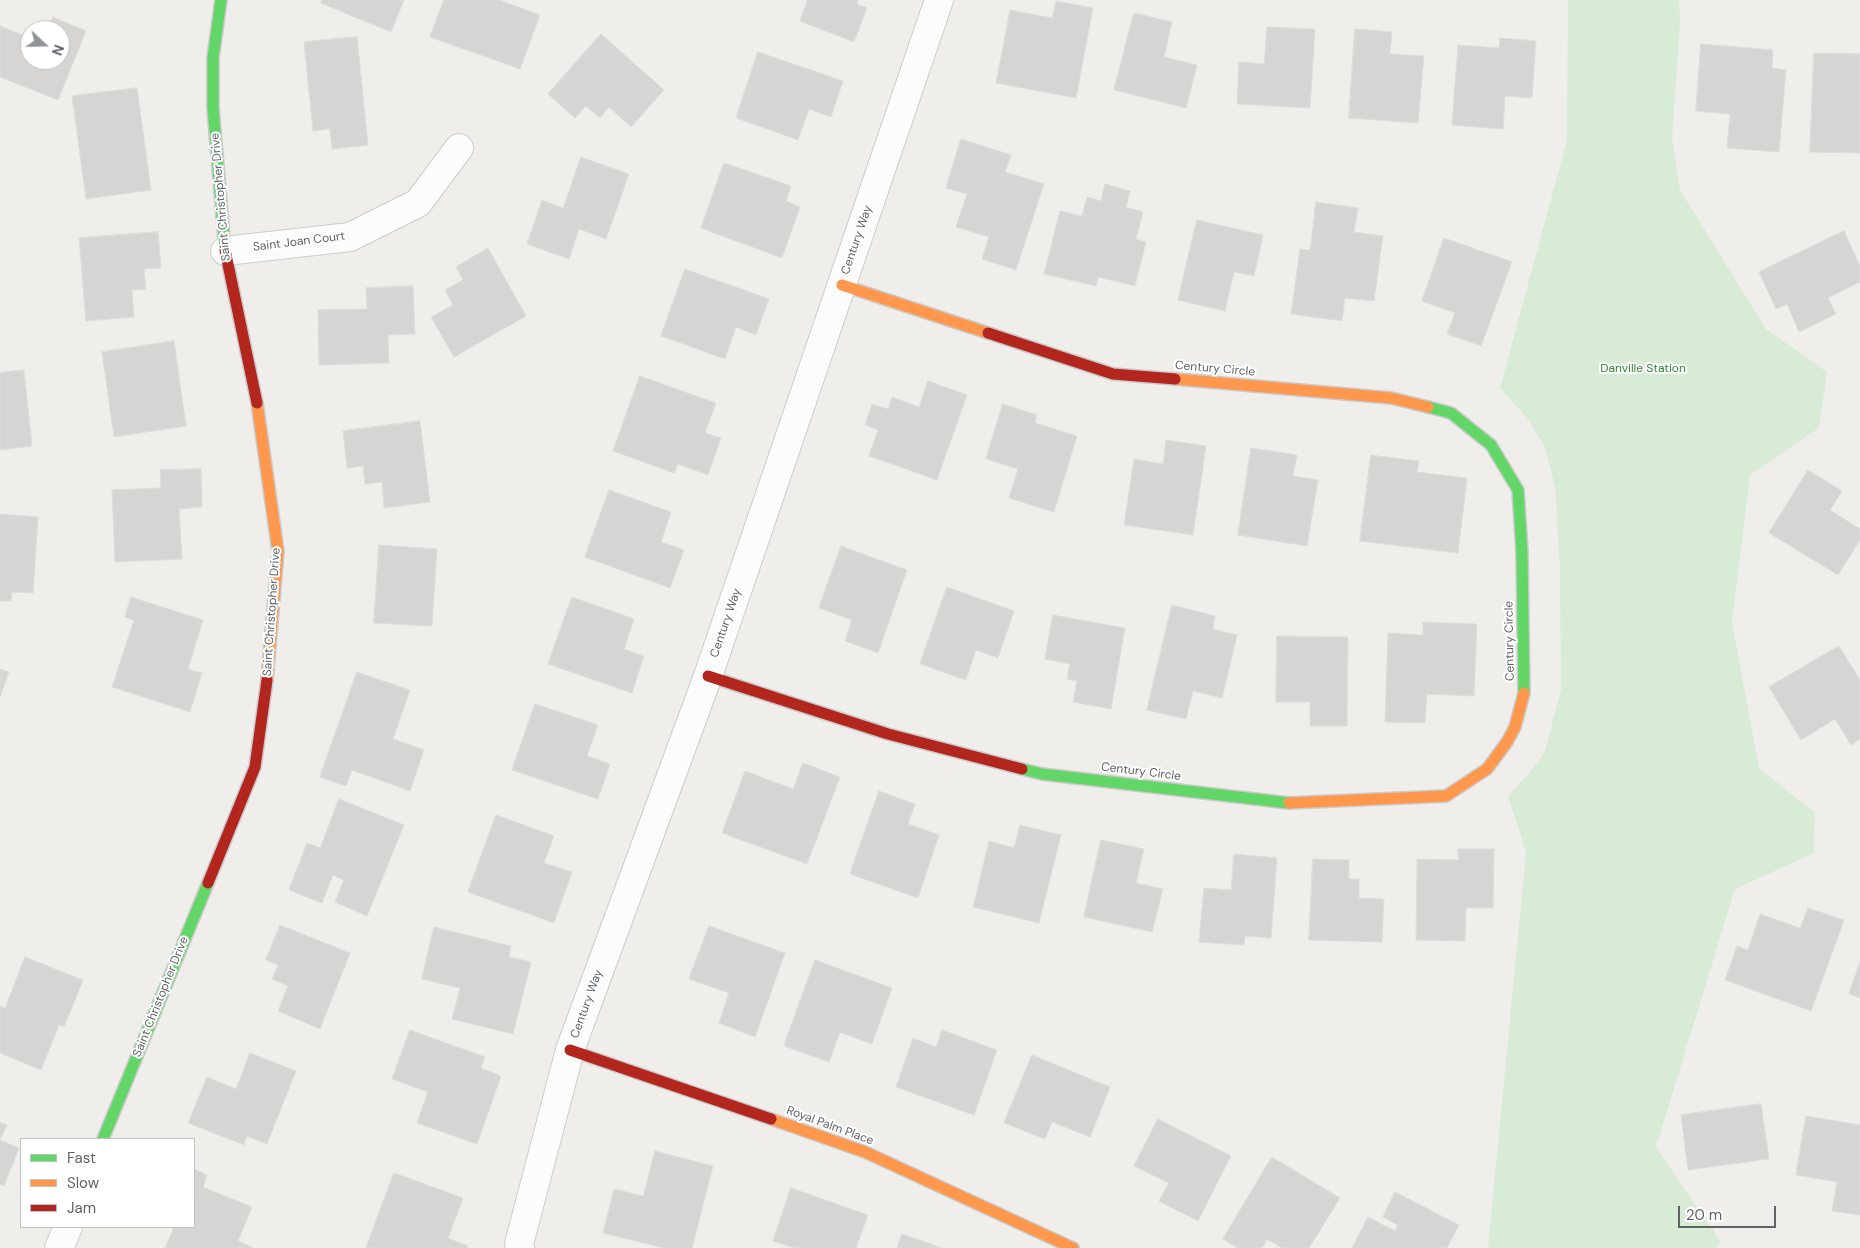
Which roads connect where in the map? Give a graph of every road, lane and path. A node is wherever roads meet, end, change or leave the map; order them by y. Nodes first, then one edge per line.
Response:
1 (939, 0) edge
2 (217, 1) edge
3 (459, 148) dead end
4 (225, 251) junction
5 (842, 285) junction
6 (708, 676) junction
7 (570, 1050) junction
8 (104, 1138) edge
9 (68, 1228) edge
10 (59, 1248) edge
11 (520, 1248) edge
12 (1073, 1248) edge

1 - 5 street, Century Way
2 - 4 street, Saint Christopher Drive
3 - 4 street, Saint Joan Court
4 - 8 street, Saint Christopher Drive
5 - 6 street, Century Way
5 - 6 street, Century Circle
6 - 7 street, Century Way
7 - 11 street, Century Way
7 - 12 street, Royal Palm Place
9 - 10 street

